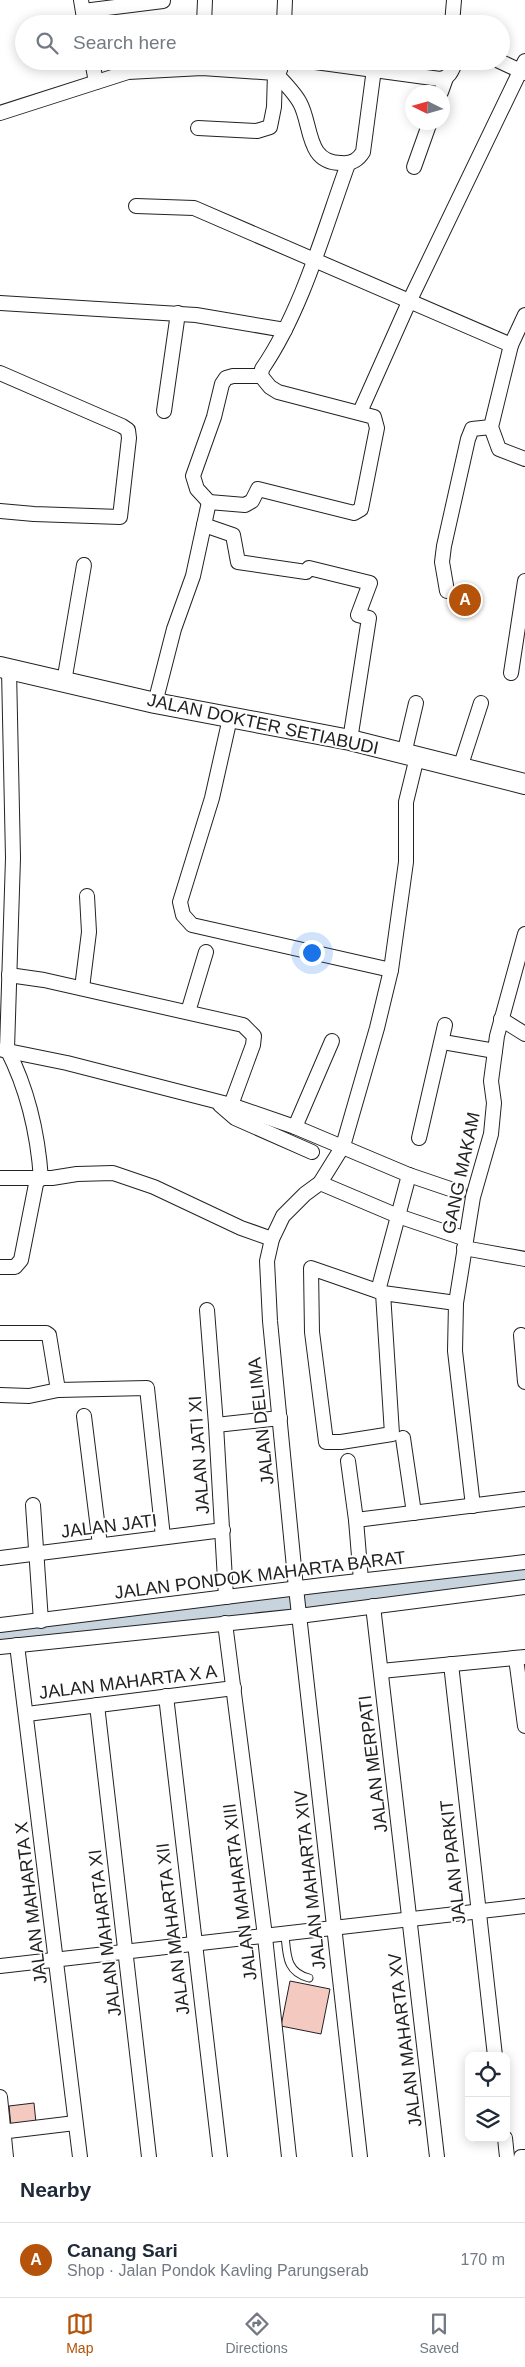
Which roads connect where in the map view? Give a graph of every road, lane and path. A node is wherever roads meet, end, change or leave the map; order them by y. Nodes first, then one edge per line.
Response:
1 (206, 0) edge
2 (285, 0) edge
3 (454, 0) edge
4 (163, 1) edge
5 (83, 12) edge
6 (205, 15) edge
7 (284, 15) edge
8 (453, 15) edge
9 (510, 64) edge
10 (524, 68) edge
11 (94, 70) edge
12 (146, 70) edge
13 (279, 70) edge
14 (281, 70) edge
15 (374, 70) edge
16 (381, 70) edge
17 (451, 70) edge
18 (446, 78) junction
19 (96, 82) junction
20 (444, 85) edge
21 (0, 113) edge
22 (198, 128) dead end
23 (427, 130) edge
24 (348, 164) junction
25 (414, 167) dead end
26 (136, 206) dead end
27 (314, 259) junction
28 (0, 302) edge
29 (409, 302) junction
30 (178, 313) junction
31 (525, 315) edge
32 (285, 330) junction
33 (511, 345) junction
34 (0, 373) edge
35 (261, 376) junction
36 (164, 411) dead end
37 (360, 412) junction
38 (491, 427) junction
39 (525, 459) edge
40 (209, 502) junction
41 (0, 511) edge
42 (204, 526) junction
43 (84, 565) dead end
44 (525, 581) edge
45 (447, 591) dead end
46 (5, 669) edge
47 (511, 673) dead end
48 (64, 682) junction
49 (155, 702) junction
50 (416, 703) dead end
51 (481, 703) dead end
52 (230, 718) junction
53 (350, 740) junction
54 (410, 756) junction
55 (460, 768) junction
56 (525, 782) edge
57 (87, 896) dead end
58 (525, 934) edge
59 (206, 952) dead end
60 (391, 970) junction
61 (9, 975) junction
62 (82, 988) junction
63 (188, 1012) junction
64 (501, 1019) junction
65 (446, 1025) dead end
66 (525, 1034) edge
67 (332, 1041) dead end
68 (443, 1042) junction
69 (4, 1050) edge
70 (495, 1051) junction
71 (217, 1101) junction
72 (231, 1105) junction
73 (295, 1127) junction
74 (419, 1138) dead end
75 (343, 1146) junction
76 (312, 1152) dead end
77 (409, 1175) junction
78 (0, 1178) edge
79 (39, 1179) junction
80 (320, 1183) junction
81 (459, 1192) dead end
82 (398, 1216) junction
83 (272, 1240) junction
84 (465, 1244) junction
85 (525, 1259) edge
86 (0, 1267) edge
87 (380, 1292) junction
88 (456, 1303) junction
89 (206, 1310) dead end
90 (0, 1333) edge
91 (521, 1334) dead end
92 (525, 1382) edge
93 (58, 1390) junction
94 (0, 1395) edge
95 (84, 1416) dead end
96 (280, 1418) junction
97 (216, 1425) junction
98 (403, 1438) dead end
99 (348, 1460) dead end
100 (525, 1499) edge
101 (32, 1505) dead end
102 (472, 1506) junction
103 (414, 1513) junction
104 (356, 1520) junction
105 (223, 1530) junction
106 (163, 1537) junction
107 (100, 1545) junction
108 (36, 1554) junction
109 (0, 1558) edge
110 (525, 1562) edge
111 (361, 1580) junction
112 (525, 1588) edge
113 (226, 1597) junction
114 (297, 1603) junction
115 (373, 1606) junction
116 (41, 1621) junction
117 (225, 1623) junction
118 (0, 1625) edge
119 (17, 1645) junction
120 (0, 1647) edge
121 (520, 1657) edge
122 (451, 1664) junction
123 (381, 1671) junction
124 (234, 1688) junction
125 (166, 1696) junction
126 (97, 1705) junction
127 (27, 1714) junction
128 (525, 1726) edge
129 (525, 1906) edge
130 (478, 1911) junction
131 (410, 1919) junction
132 (334, 1929) junction
133 (286, 1935) junction
134 (265, 1937) junction
135 (194, 1944) junction
136 (127, 1952) junction
137 (56, 1960) junction
138 (0, 1966) edge
139 (309, 1978) dead end
140 (495, 2052) edge
141 (0, 2097) edge
142 (75, 2123) junction
143 (2, 2131) edge
144 (505, 2142) edge
145 (6, 2157) edge
146 (80, 2157) edge
147 (149, 2157) edge
148 (220, 2157) edge
149 (289, 2157) edge
150 (360, 2157) edge
151 (437, 2157) edge
152 (507, 2157) edge
153 (521, 2157) edge
154 (525, 2157) edge

1 - 6 street
2 - 7 street
3 - 8 street
4 - 5 street
9 - 10 street
10 - 29 street
11 - 19 street
12 - 19 street
13 - 22 street
14 - 24 street
15 - 24 street
16 - 18 street
17 - 18 street
18 - 20 street
19 - 21 street
23 - 25 street
24 - 27 street
26 - 27 street
27 - 29 street
27 - 32 street
28 - 30 street
29 - 33 street
29 - 37 street
30 - 32 street
30 - 36 street
31 - 33 street
32 - 35 street
33 - 38 street
34 - 41 street
35 - 37 street
35 - 40 street
37 - 40 street
38 - 39 street
38 - 45 street
40 - 42 street
42 - 49 street
42 - 53 street
43 - 48 street
44 - 47 street
46 - 48 street, JALAN DOKTER SETIABUDI
46 - 61 street
48 - 49 street, JALAN DOKTER SETIABUDI
49 - 52 street, JALAN DOKTER SETIABUDI
50 - 54 street, JALAN DELIMA
51 - 55 street
52 - 53 street, JALAN DOKTER SETIABUDI
52 - 60 street
53 - 54 street, JALAN DOKTER SETIABUDI
54 - 55 street, JALAN DOKTER SETIABUDI
54 - 60 street, JALAN DELIMA
55 - 56 street, JALAN DOKTER SETIABUDI
57 - 62 street
58 - 64 street, GANG MAKAM
59 - 63 street
60 - 75 street, JALAN DELIMA
61 - 62 street
61 - 69 street
62 - 63 street
63 - 72 street
64 - 66 street
64 - 70 street, GANG MAKAM
65 - 68 street
67 - 73 street
68 - 70 street
68 - 74 street
69 - 71 street
69 - 79 street
70 - 84 street, GANG MAKAM
71 - 72 street
71 - 76 street
72 - 73 street
73 - 75 street
75 - 77 street
75 - 80 street, JALAN DELIMA
77 - 81 street
77 - 82 street
78 - 79 street
79 - 83 street
79 - 86 street
80 - 82 street
80 - 83 street, JALAN DELIMA
82 - 84 street
82 - 87 street
83 - 96 street, JALAN DELIMA
84 - 85 street
84 - 88 street, GANG MAKAM
87 - 87 street
87 - 88 street
88 - 102 street, GANG MAKAM
89 - 97 street, JALAN JATI XI
90 - 93 street
91 - 92 street
93 - 94 street
93 - 106 street
95 - 107 street
96 - 97 street
96 - 114 street, JALAN DELIMA
97 - 105 street, JALAN JATI XI
98 - 103 street
99 - 104 street
100 - 102 street
101 - 108 street
102 - 103 street
103 - 104 street
104 - 111 street
105 - 106 street, JALAN JATI
105 - 113 street, JALAN JATI XI
106 - 107 street, JALAN JATI
107 - 108 street, JALAN JATI
108 - 109 street, JALAN JATI
108 - 116 street
110 - 111 street, JALAN PONDOK MAHARTA BARAT
111 - 114 street, JALAN PONDOK MAHARTA BARAT
112 - 115 street, JALAN PONDOK MAHARTA BARAT
113 - 114 street, JALAN PONDOK MAHARTA BARAT
113 - 116 street, JALAN PONDOK MAHARTA BARAT
114 - 115 street, JALAN PONDOK MAHARTA BARAT
114 - 117 street, JALAN PONDOK MAHARTA BARAT
114 - 132 street, JALAN MAHARTA XIV
115 - 123 street, JALAN MERPATI
116 - 118 street, JALAN PONDOK MAHARTA BARAT
117 - 119 street, JALAN PONDOK MAHARTA BARAT
117 - 124 street, JALAN MAHARTA XIII
119 - 120 street, JALAN PONDOK MAHARTA BARAT
119 - 127 street, JALAN MAHARTA X
121 - 122 street
121 - 128 street
122 - 123 street
122 - 130 street, JALAN PARKIT
123 - 131 street, JALAN MERPATI
124 - 125 street, JALAN MAHARTA X A
124 - 134 street, JALAN MAHARTA XIII
125 - 126 street, JALAN MAHARTA X A
125 - 135 street, JALAN MAHARTA XII
126 - 127 street, JALAN MAHARTA X A
126 - 136 street, JALAN MAHARTA XI
127 - 137 street, JALAN MAHARTA X
129 - 130 street
130 - 131 street
130 - 140 street, JALAN PARKIT
131 - 132 street
131 - 151 street, JALAN MAHARTA XV
132 - 133 street
132 - 150 street, JALAN MAHARTA XIV
133 - 134 street
133 - 139 lane
134 - 135 street
134 - 149 street, JALAN MAHARTA XIII
135 - 136 street
135 - 148 street, JALAN MAHARTA XII
136 - 137 street
136 - 147 street, JALAN MAHARTA XI
137 - 138 street
137 - 142 street, JALAN MAHARTA X
141 - 143 street
142 - 143 street
142 - 146 street, JALAN MAHARTA X
143 - 145 street
144 - 152 street
153 - 154 street

